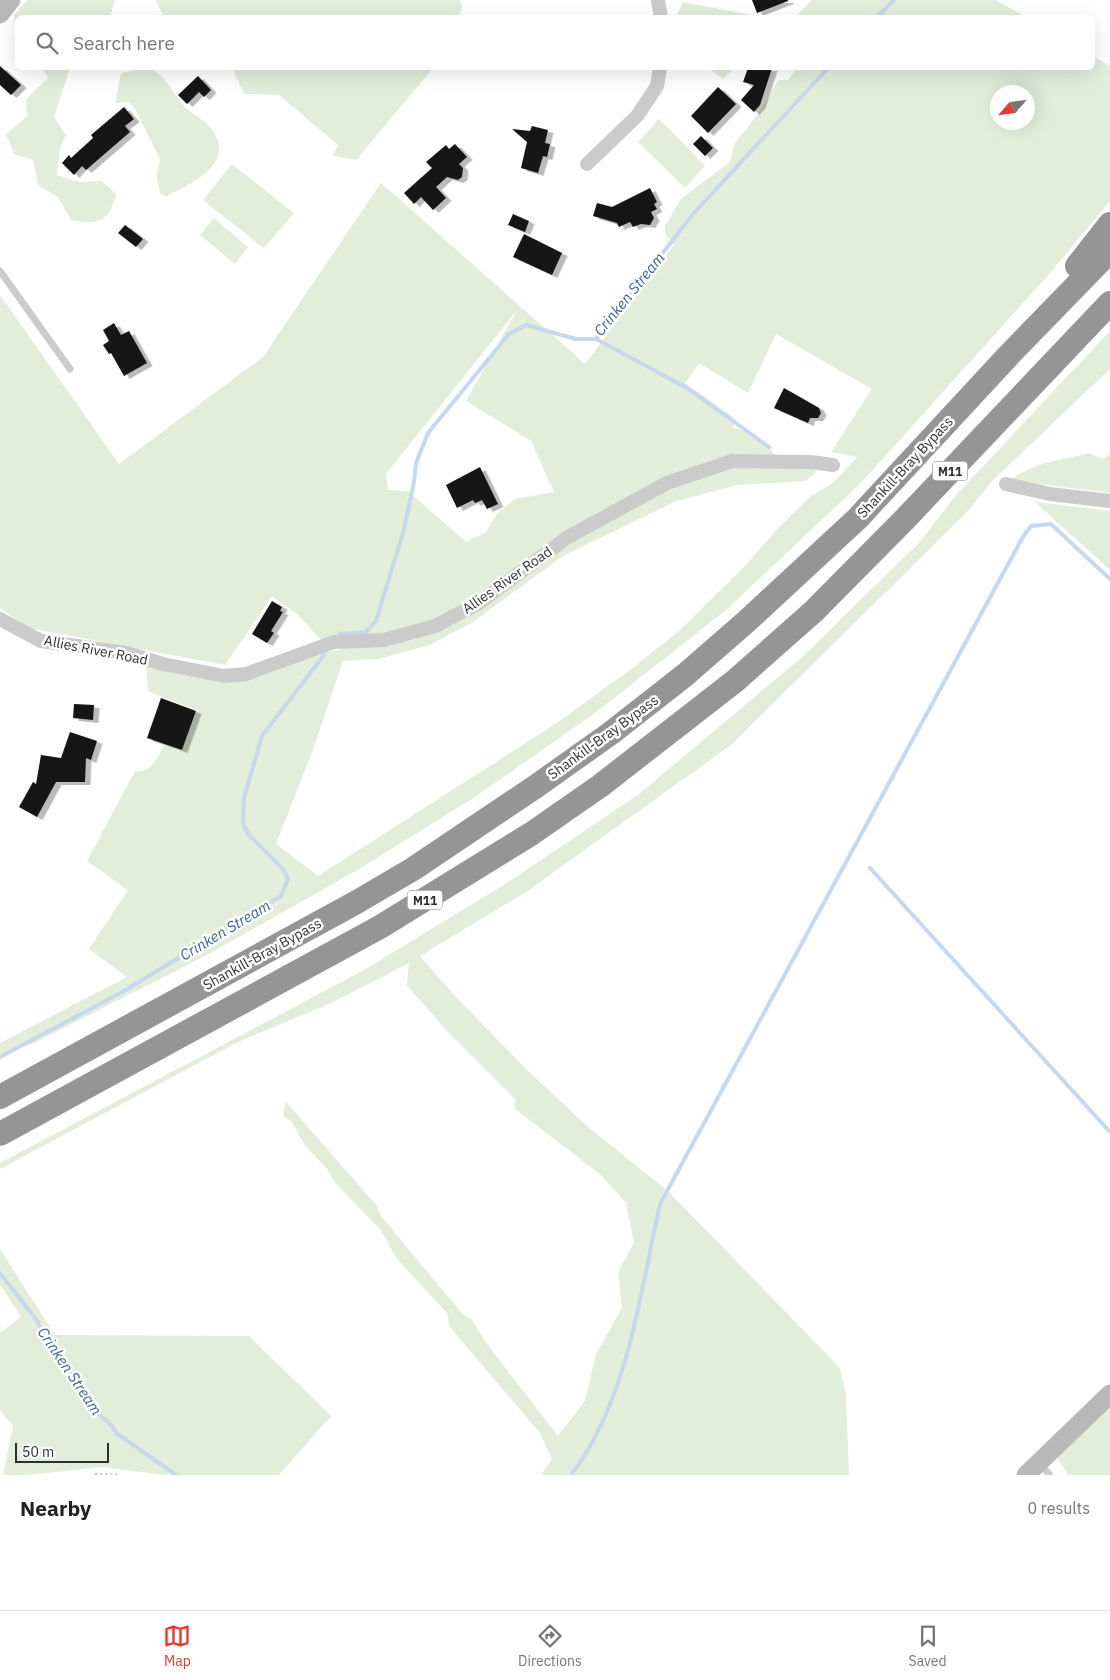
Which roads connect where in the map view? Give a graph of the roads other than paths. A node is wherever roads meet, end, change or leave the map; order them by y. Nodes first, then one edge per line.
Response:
1 (11, 0) edge
2 (658, 0) edge
3 (0, 14) edge
4 (660, 15) edge
5 (660, 70) edge
6 (588, 164) dead end
7 (1110, 224) edge
8 (1110, 251) edge
9 (0, 271) edge
10 (1110, 302) edge
11 (1110, 308) edge
12 (1084, 331) junction
13 (1009, 355) junction
14 (70, 369) dead end
15 (834, 465) dead end
16 (1006, 484) dead end
17 (1110, 501) edge
18 (0, 619) edge
19 (0, 1097) edge
20 (0, 1134) edge
21 (1110, 1394) edge
22 (1038, 1471) edge

1 - 3 street
2 - 4 street
5 - 6 street
7 - 13 highway
8 - 13 highway, Shankill-Bray Bypass / M11
9 - 14 lane
10 - 12 highway, M11
11 - 12 highway
12 - 20 highway, M11
13 - 19 highway, Shankill-Bray Bypass / M11
15 - 18 street, Allies River Road
16 - 17 street
21 - 22 street

